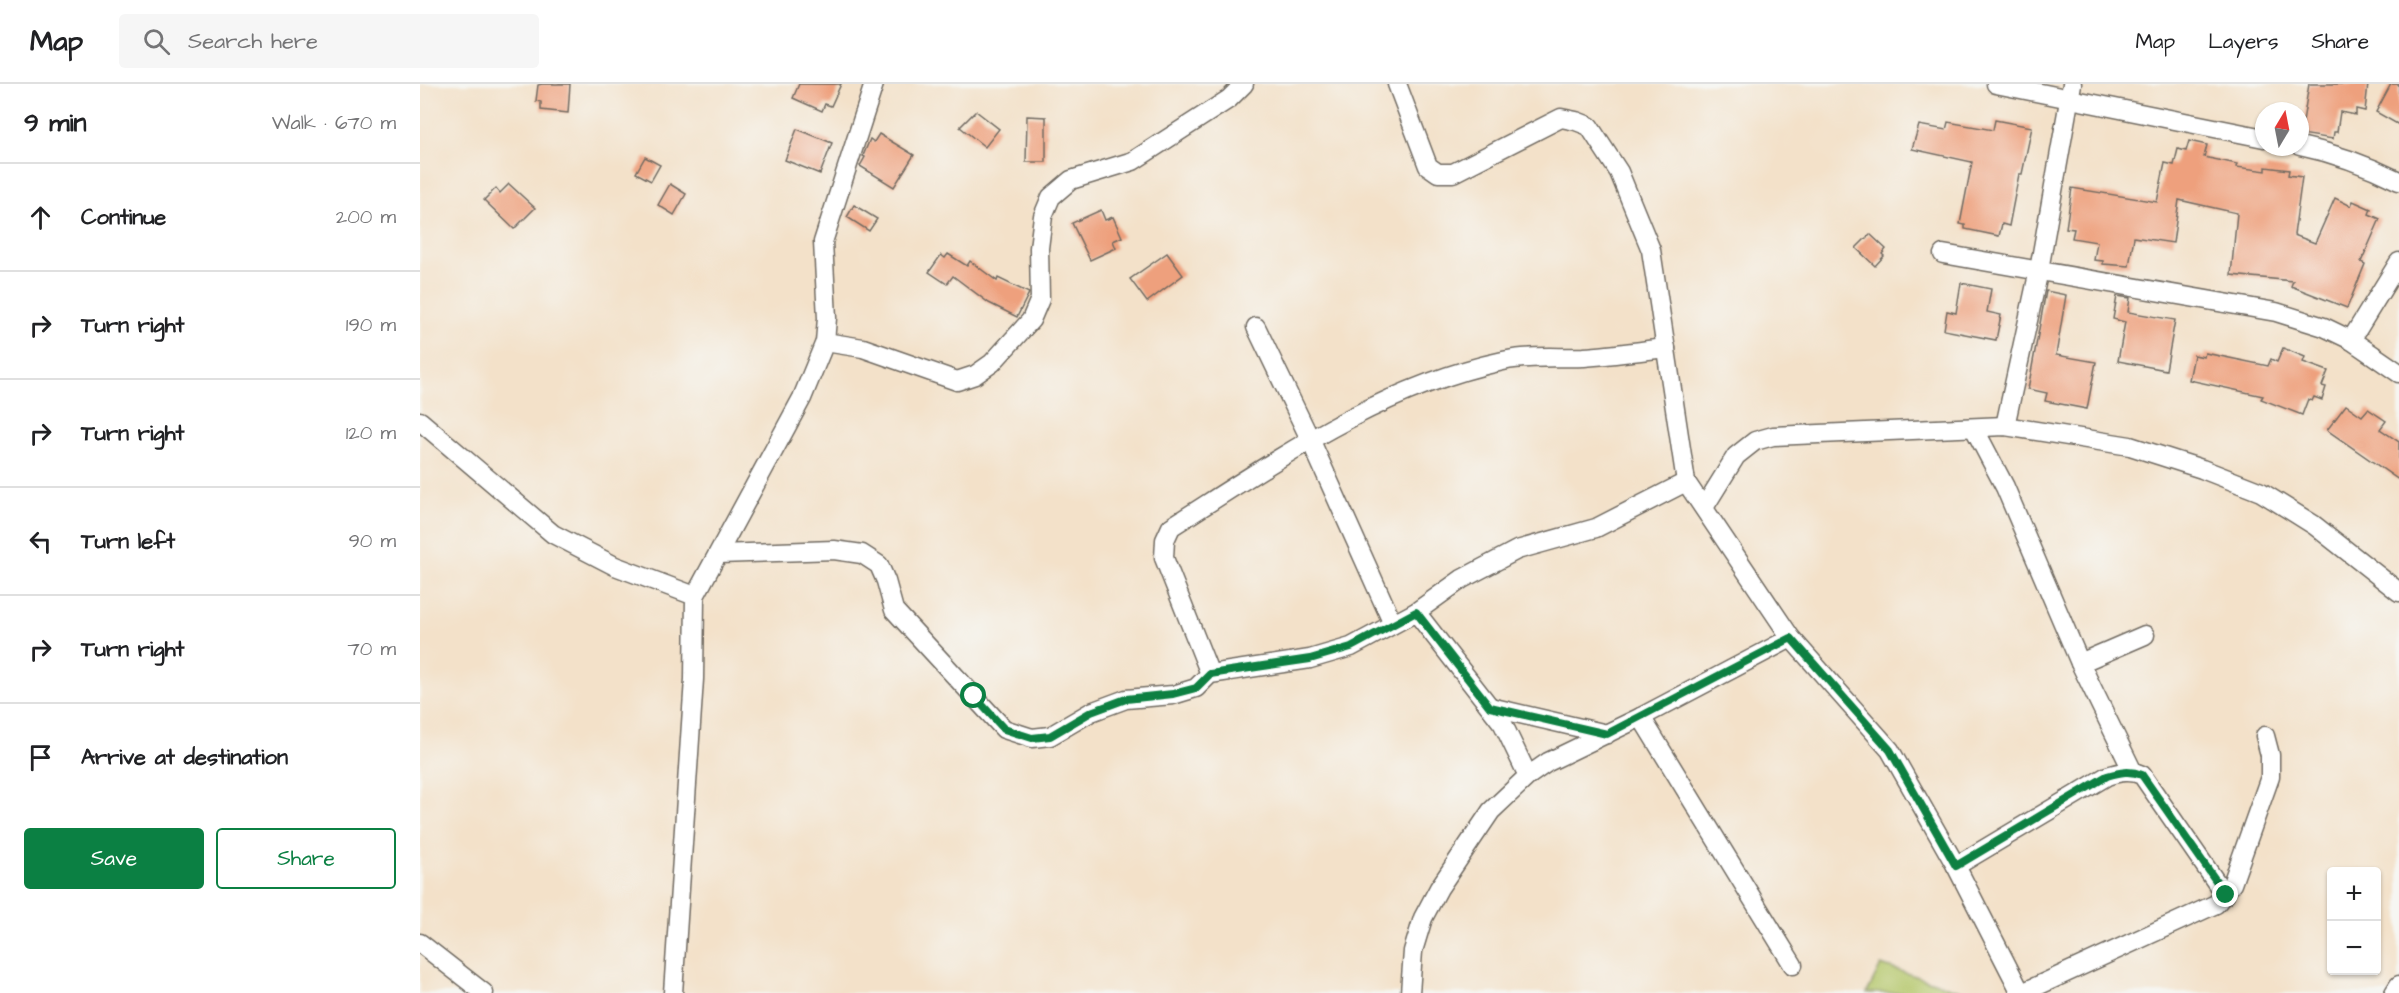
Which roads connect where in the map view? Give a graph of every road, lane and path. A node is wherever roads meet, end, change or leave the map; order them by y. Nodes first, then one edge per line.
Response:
1 (874, 84) edge
2 (1244, 84) edge
3 (1397, 84) edge
4 (1996, 84) edge
5 (2071, 91) edge
6 (2255, 136) edge
7 (2309, 148) edge
8 (2399, 181) edge
9 (1942, 254) dead end
10 (2399, 262) edge
11 (2038, 270) junction
12 (1256, 327) dead end
13 (2351, 340) junction
14 (825, 342) junction
15 (1666, 348) junction
16 (2399, 373) edge
17 (420, 421) edge
18 (2005, 426) junction
19 (1974, 428) junction
20 (1310, 439) junction
21 (1686, 482) junction
22 (1705, 506) junction
23 (719, 554) junction
24 (2399, 592) edge
25 (695, 596) junction
26 (1416, 612) junction
27 (1393, 624) junction
28 (2145, 635) dead end
29 (1791, 638) junction
30 (2080, 663) junction
31 (1210, 674) junction
32 (1490, 707) junction
33 (1641, 717) junction
34 (1607, 734) junction
35 (2265, 736) dead end
36 (2133, 772) junction
37 (1528, 776) junction
38 (1956, 866) junction
39 (2226, 895) junction
40 (420, 943) edge
41 (1793, 965) dead end
42 (2399, 985) edge
43 (484, 993) edge
44 (673, 993) edge
45 (1410, 993) edge
46 (2021, 993) edge
47 (2394, 993) edge

1 - 14 street
2 - 14 street
3 - 15 street
4 - 5 street
5 - 6 street
5 - 11 street
7 - 8 street
9 - 11 street
10 - 13 street
11 - 13 street
11 - 18 street
12 - 20 street
13 - 16 street
14 - 23 street
15 - 20 street
15 - 21 street
17 - 25 street
18 - 19 street
18 - 24 street
19 - 22 street
19 - 30 street
20 - 27 street
20 - 31 street
21 - 22 street
21 - 26 street
22 - 29 street
23 - 25 street
23 - 31 street
25 - 44 street
26 - 27 street
26 - 32 street
27 - 31 street
28 - 30 street
29 - 33 street
29 - 38 street
30 - 36 street
32 - 34 street
32 - 37 street
33 - 34 street
33 - 41 street
34 - 37 street
35 - 39 street
36 - 38 street
36 - 39 street
37 - 45 street
38 - 46 street
39 - 46 street
40 - 43 street
42 - 47 street

